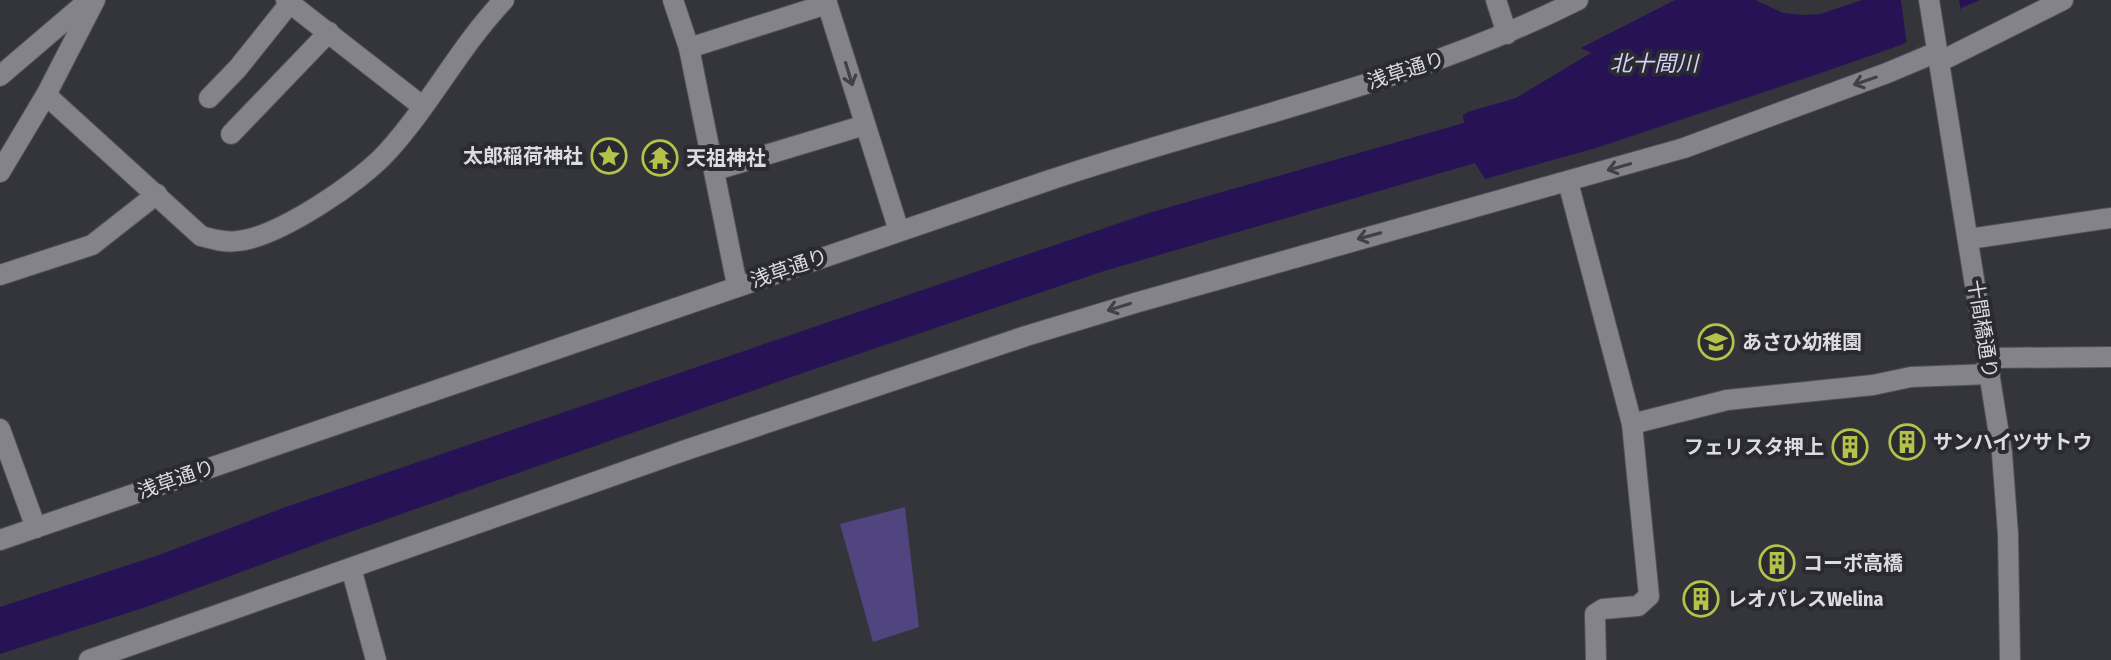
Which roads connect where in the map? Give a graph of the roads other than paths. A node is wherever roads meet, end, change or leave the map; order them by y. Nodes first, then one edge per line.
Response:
1 (92, 0) edge
2 (504, 0) edge
3 (673, 0) edge
4 (1496, 0) edge
5 (1578, 0) edge
6 (1929, 0) edge
7 (2063, 0) edge
8 (288, 1) edge
9 (826, 2) edge
10 (329, 32) junction
11 (1507, 34) junction
12 (689, 48) junction
13 (1937, 51) junction
14 (0, 76) edge
15 (46, 95) junction
16 (209, 98) dead end
17 (422, 106) junction
18 (865, 125) junction
19 (231, 134) dead end
20 (716, 170) junction
21 (0, 172) edge
22 (1568, 182) junction
23 (157, 194) junction
24 (2111, 218) edge
25 (899, 231) junction
26 (1969, 239) junction
27 (0, 275) edge
28 (737, 285) junction
29 (2111, 357) edge
30 (1989, 366) junction
31 (1632, 424) junction
32 (0, 429) edge
33 (36, 528) junction
34 (0, 540) edge
35 (351, 568) junction
36 (89, 660) edge
37 (376, 660) edge
38 (1596, 660) edge
39 (2010, 660) edge

1 - 14 street
1 - 15 street
2 - 17 street
3 - 12 street
4 - 11 street
5 - 11 street, 浅草通り
6 - 13 street, 十間橋通り
7 - 13 street
8 - 10 street
8 - 16 street
9 - 12 street
9 -> 18 street
10 - 17 street
10 - 19 street
11 - 25 street, 浅草通り
12 - 20 street
13 -> 22 street
13 - 26 street, 十間橋通り
15 - 21 street
15 - 23 street
17 - 23 street
18 - 20 street
18 - 25 street
20 - 28 street
22 - 31 street
22 -> 35 street
23 - 27 street
24 - 26 street
25 - 28 street, 浅草通り
26 - 30 street, 十間橋通り
28 - 33 street, 浅草通り
29 - 30 street
30 - 31 street
30 - 39 street, 十間橋通り
31 - 38 street
32 - 33 street
33 - 34 street, 浅草通り
35 - 36 street
35 - 37 street

